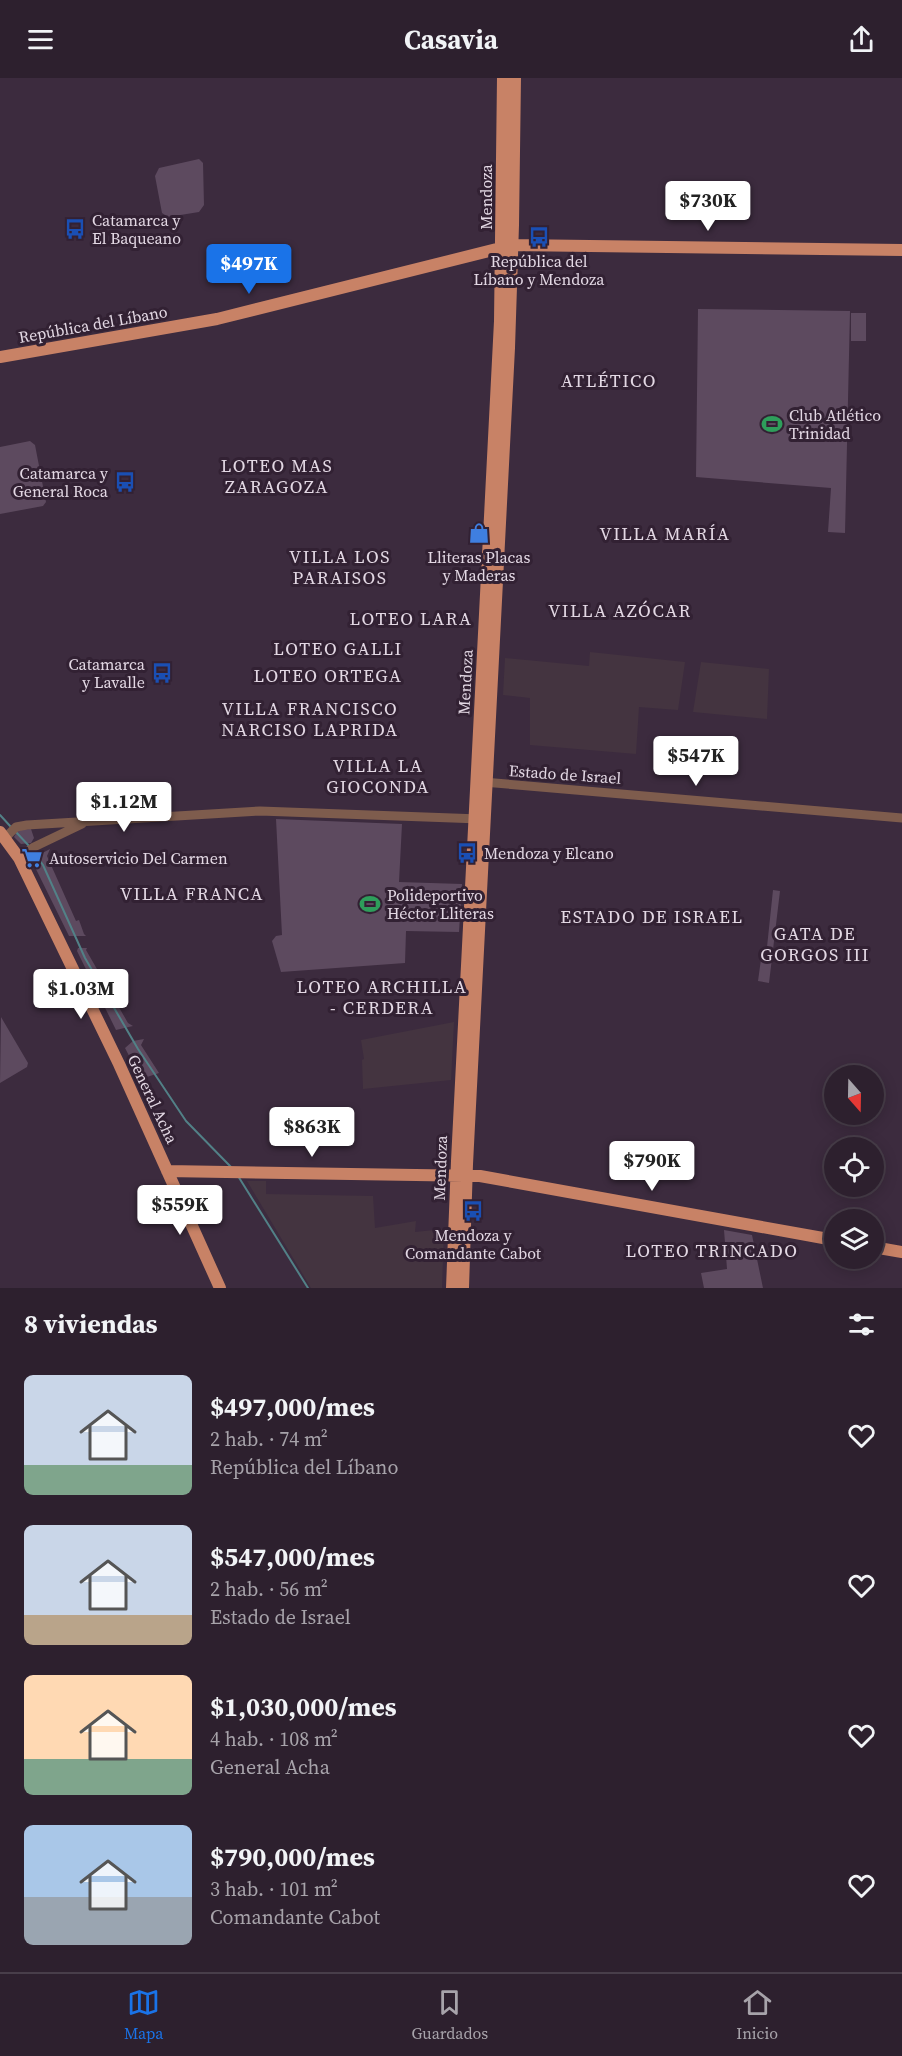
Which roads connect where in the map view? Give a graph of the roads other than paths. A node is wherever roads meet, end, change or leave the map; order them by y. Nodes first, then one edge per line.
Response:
1 (503, 78) edge
2 (515, 78) edge
3 (507, 246) junction
4 (902, 250) edge
5 (0, 357) edge
6 (482, 782) junction
7 (902, 818) edge
8 (480, 819) junction
9 (86, 822) junction
10 (3, 835) edge
11 (19, 858) junction
12 (167, 1171) junction
13 (461, 1176) junction
14 (824, 1238) edge
15 (884, 1249) edge
16 (902, 1252) edge
17 (220, 1288) edge
18 (452, 1288) edge
19 (463, 1288) edge

1 - 3 main road, Mendoza
2 - 3 main road, Mendoza
3 - 4 main road, República del Líbano
3 - 5 main road, República del Líbano
3 - 6 main road, Mendoza
6 - 7 street, Estado de Israel
6 - 8 main road, Mendoza
8 - 9 street
8 - 13 main road, Mendoza
9 - 10 street
9 - 11 street
10 - 11 main road, General Acha
11 - 12 main road, General Acha
12 - 13 main road
12 - 17 main road, General Acha
13 - 14 main road
13 - 18 main road, Mendoza
13 - 19 main road, Mendoza
15 - 16 main road

